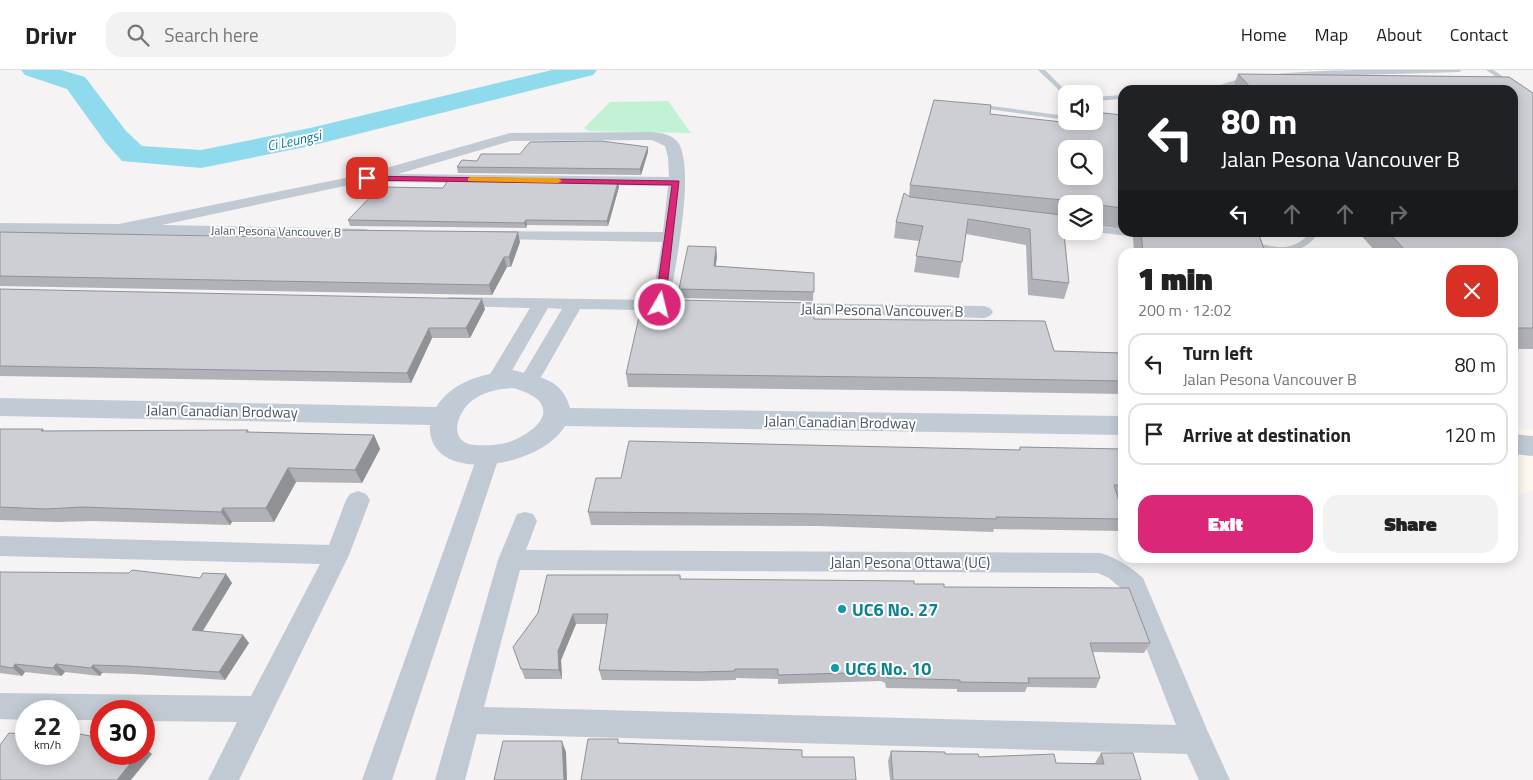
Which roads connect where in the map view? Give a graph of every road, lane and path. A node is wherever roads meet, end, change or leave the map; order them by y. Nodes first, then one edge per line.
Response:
1 (1041, 70) edge
2 (1459, 70) edge
3 (1490, 70) edge
4 (1220, 85) edge
5 (1513, 85) edge
6 (1058, 86) edge
7 (1518, 88) edge
8 (1118, 97) edge
9 (1103, 98) edge
10 (1533, 98) edge
11 (968, 105) edge
12 (1058, 117) edge
13 (367, 178) junction
14 (676, 182) junction
15 (0, 228) edge
16 (124, 228) junction
17 (1103, 230) edge
18 (382, 232) edge
19 (1118, 232) edge
20 (471, 234) edge
21 (669, 237) junction
22 (1311, 237) edge
23 (1236, 244) edge
24 (1270, 248) edge
25 (1300, 248) edge
26 (434, 301) edge
27 (542, 303) junction
28 (574, 303) junction
29 (660, 305) junction
30 (719, 306) edge
31 (768, 307) edge
32 (984, 312) dead end
33 (496, 381) junction
34 (530, 381) junction
35 (0, 407) edge
36 (444, 416) junction
37 (557, 417) junction
38 (1118, 426) edge
39 (1518, 445) edge
40 (1533, 446) edge
41 (488, 457) junction
42 (358, 500) dead end
43 (525, 521) dead end
44 (0, 546) edge
45 (337, 555) junction
46 (510, 560) junction
47 (0, 706) edge
48 (258, 709) junction
49 (467, 720) junction
50 (1196, 740) junction
51 (223, 780) edge
52 (378, 780) edge
53 (450, 780) edge
54 (1215, 780) edge

1 - 6 lane
2 - 4 lane
3 - 5 lane
7 - 10 lane
8 - 9 lane
11 - 12 lane
13 - 14 street, Jalan Pesona Vancouver B
13 - 14 street, Jalan Pesona Vancouver B
13 - 16 street, Jalan Pesona Vancouver B
14 - 21 street, Jalan Pesona Vancouver B
15 - 16 street, Jalan Pesona Vancouver B
16 - 18 street, Jalan Pesona Vancouver B
17 - 19 lane
20 - 21 street
21 - 29 street, Jalan Pesona Vancouver B
22 - 25 lane
23 - 24 lane
26 - 27 street
27 - 28 street
27 - 33 street
28 - 29 street
28 - 34 street
29 - 30 street
31 - 32 street, Jalan Pesona Vancouver B
33 - 34 street
33 - 36 street
34 - 37 street
35 - 36 street, Jalan Canadian Brodway
36 - 41 street
37 - 38 street, Jalan Canadian Brodway
37 - 41 street
39 - 40 street
41 - 52 street
42 - 45 street
43 - 46 street
44 - 45 street
45 - 48 street
46 - 49 street
46 - 50 street, Jalan Pesona Ottawa (UC)
47 - 48 street
48 - 51 street
49 - 50 street
49 - 53 street
50 - 54 street, Jalan Pesona Ottawa (UC)

